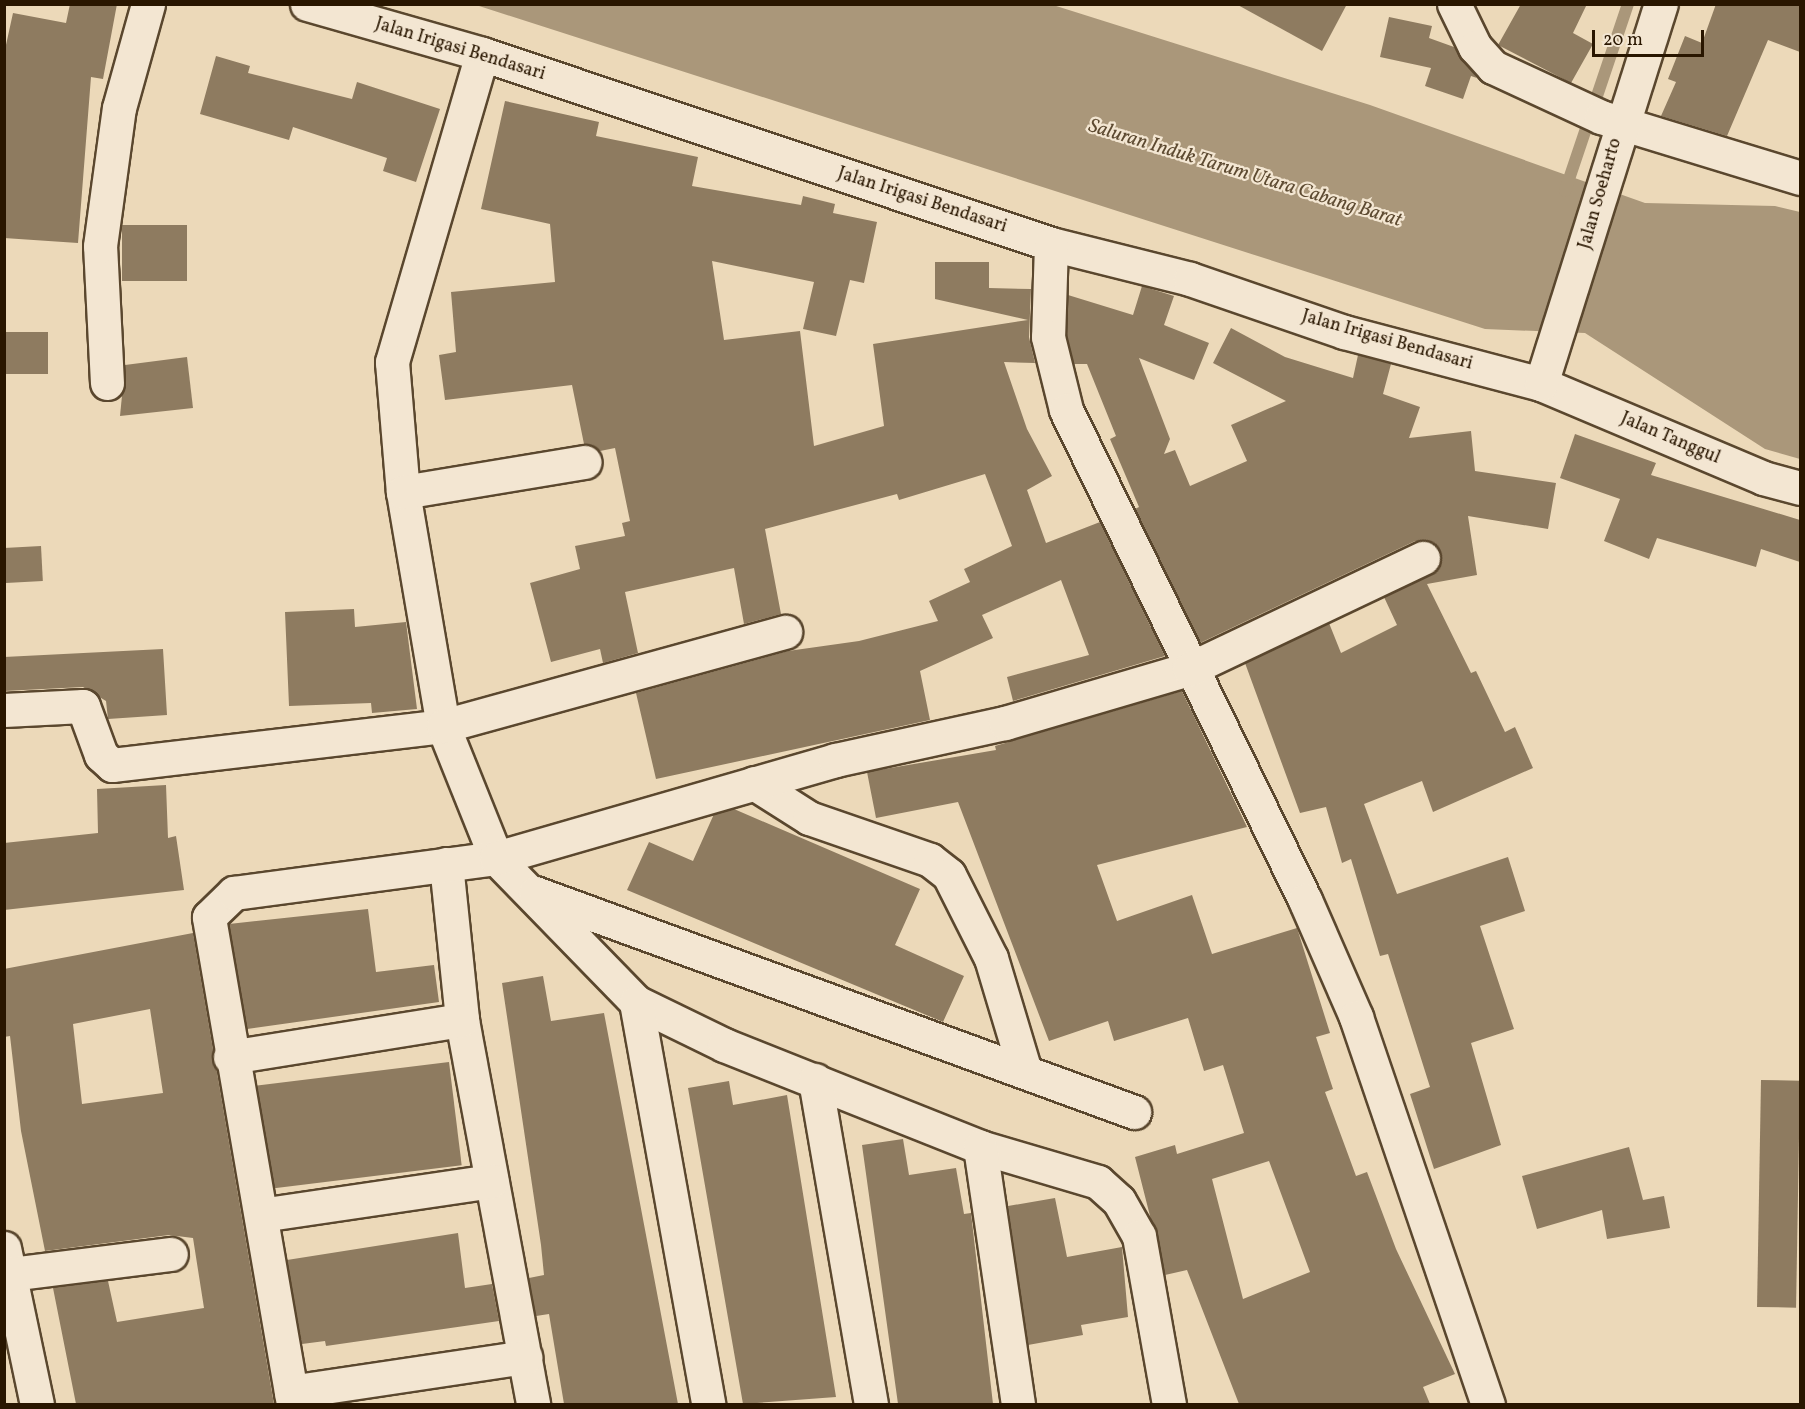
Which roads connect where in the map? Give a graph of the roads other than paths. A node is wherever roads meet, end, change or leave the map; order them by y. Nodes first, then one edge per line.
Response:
1 (148, 4) edge
2 (307, 4) edge
3 (1454, 4) edge
4 (1661, 4) edge
5 (482, 54) junction
6 (1611, 120) junction
7 (1800, 178) edge
8 (1052, 244) junction
9 (107, 383) dead end
10 (1541, 384) junction
11 (585, 462) dead end
12 (1800, 488) edge
13 (403, 492) junction
14 (1424, 558) dead end
15 (785, 632) dead end
16 (1189, 669) junction
17 (4, 710) edge
18 (443, 726) junction
19 (754, 783) junction
20 (496, 858) junction
21 (446, 864) junction
22 (528, 891) junction
23 (636, 1002) junction
24 (462, 1020) junction
25 (230, 1057) junction
26 (1025, 1071) junction
27 (815, 1080) junction
28 (1134, 1112) dead end
29 (980, 1147) junction
30 (492, 1181) junction
31 (261, 1215) junction
32 (171, 1254) dead end
33 (8, 1261) edge
34 (525, 1357) junction
35 (292, 1398) edge
36 (37, 1404) edge
37 (533, 1404) edge
38 (708, 1404) edge
39 (871, 1404) edge
40 (1018, 1404) edge
41 (1169, 1404) edge
42 (1488, 1404) edge

1 - 9 street
2 - 5 street, Jalan Irigasi Bendasari
3 - 6 street
4 - 6 street, Jalan Soeharto
5 - 8 street, Jalan Irigasi Bendasari
5 - 13 street
6 - 7 street
6 - 10 street, Jalan Soeharto
8 - 10 street, Jalan Irigasi Bendasari
8 - 16 street
10 - 12 street, Jalan Tanggul
11 - 13 street
13 - 18 street
14 - 16 street
15 - 18 street
16 - 19 street
16 - 42 street
17 - 18 street
18 - 20 street
19 - 20 street
19 - 26 street
20 - 21 street
20 - 22 street
21 - 24 street
21 - 25 street
22 - 23 street
22 - 26 street
23 - 27 street
23 - 38 street
24 - 25 street
24 - 30 street
25 - 31 street
26 - 28 street
27 - 29 street
27 - 39 street
29 - 40 street
29 - 41 street
30 - 31 street
30 - 34 street
31 - 35 street
32 - 33 street
33 - 36 street
34 - 35 street
34 - 37 street

